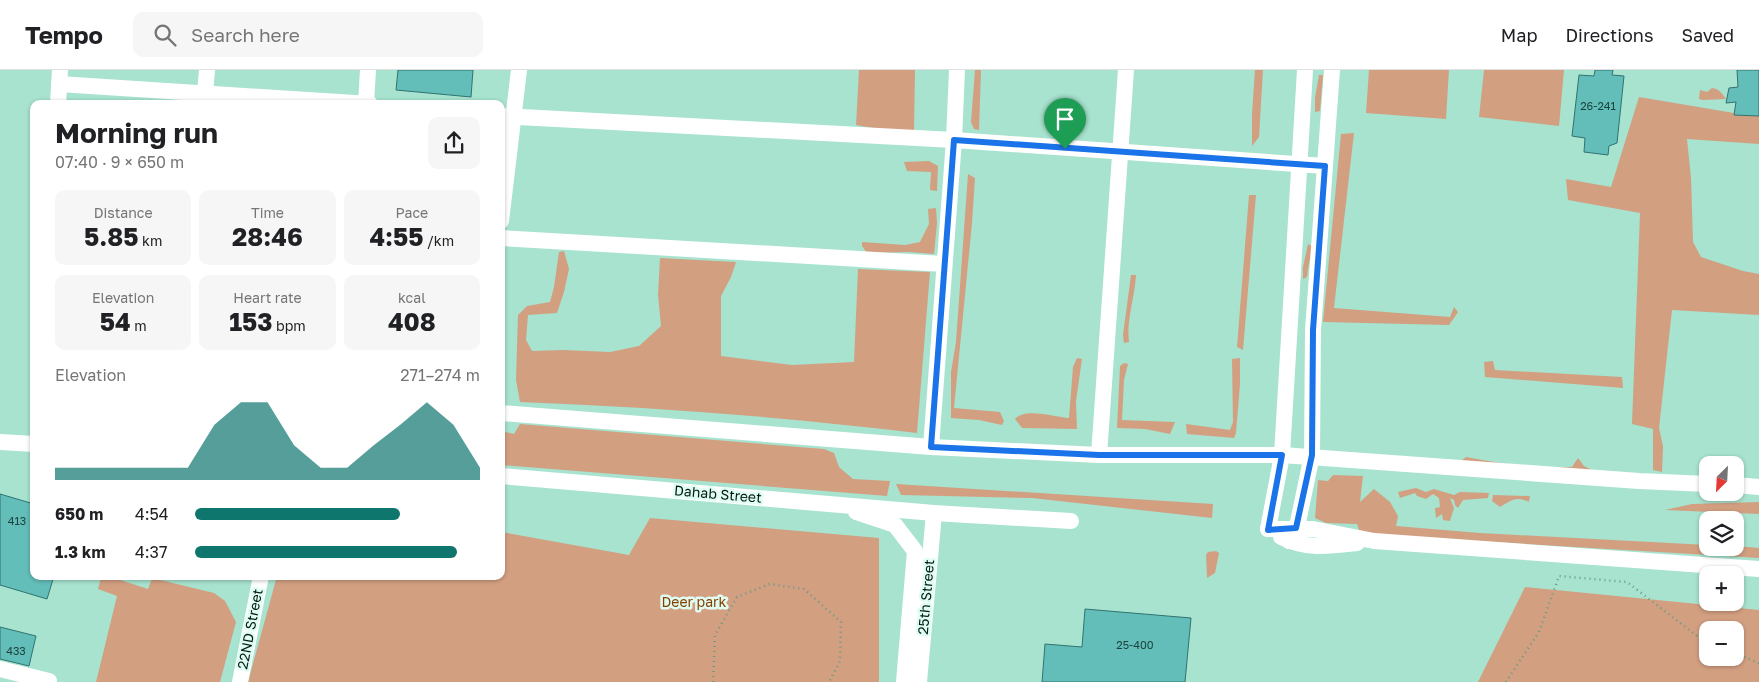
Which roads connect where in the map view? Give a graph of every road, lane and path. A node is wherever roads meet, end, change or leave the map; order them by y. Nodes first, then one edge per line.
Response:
1 (206, 70) edge
2 (368, 70) edge
3 (519, 70) edge
4 (956, 70) edge
5 (1126, 70) edge
6 (1305, 70) edge
7 (1332, 70) edge
8 (59, 77) edge
9 (204, 99) edge
10 (58, 100) edge
11 (236, 100) edge
12 (366, 100) edge
13 (508, 117) edge
14 (954, 140) junction
15 (1121, 153) junction
16 (505, 162) edge
17 (1300, 165) junction
18 (1325, 166) junction
19 (505, 238) edge
20 (944, 264) junction
21 (1290, 328) junction
22 (1313, 330) junction
23 (505, 413) edge
24 (0, 442) edge
25 (30, 444) edge
26 (931, 447) junction
27 (1099, 455) junction
28 (1282, 455) junction
29 (1311, 457) junction
30 (505, 476) edge
31 (1699, 484) edge
32 (1744, 486) edge
33 (1759, 487) edge
34 (833, 504) junction
35 (934, 513) junction
36 (1071, 521) dead end
37 (1293, 535) junction
38 (1759, 569) edge
39 (260, 580) edge
40 (1699, 638) edge
41 (1744, 656) edge
42 (1759, 662) edge
43 (0, 669) edge
44 (49, 681) edge
45 (240, 682) edge
46 (713, 682) edge
47 (829, 682) edge
48 (904, 682) edge
49 (919, 682) edge
50 (1506, 682) edge

1 - 9 street
2 - 12 street
3 - 13 street
4 - 14 street
5 - 15 street
6 - 17 street
7 - 18 street
8 - 9 street
8 - 10 street
9 - 11 street
13 - 14 street
13 - 16 street
14 - 15 street
14 - 20 street
15 - 17 street
15 - 27 street
17 - 18 street
17 - 21 street
18 - 22 street
19 - 20 street
20 - 26 street
21 - 22 street
21 - 28 street
22 - 29 street
23 - 26 street
24 - 25 street
26 - 27 street
27 - 28 street
28 - 29 street
28 - 37 street
29 - 31 street
29 - 37 street
30 - 34 street, Dahab Street
32 - 33 street
34 - 35 street, Dahab Street
34 - 48 street, 25th Street
35 - 36 street, Dahab Street
35 - 49 street, 25th Street
37 - 38 street
39 - 45 street, 22ND Street
40 - 50 path
41 - 42 path
43 - 44 street
46 - 47 path

